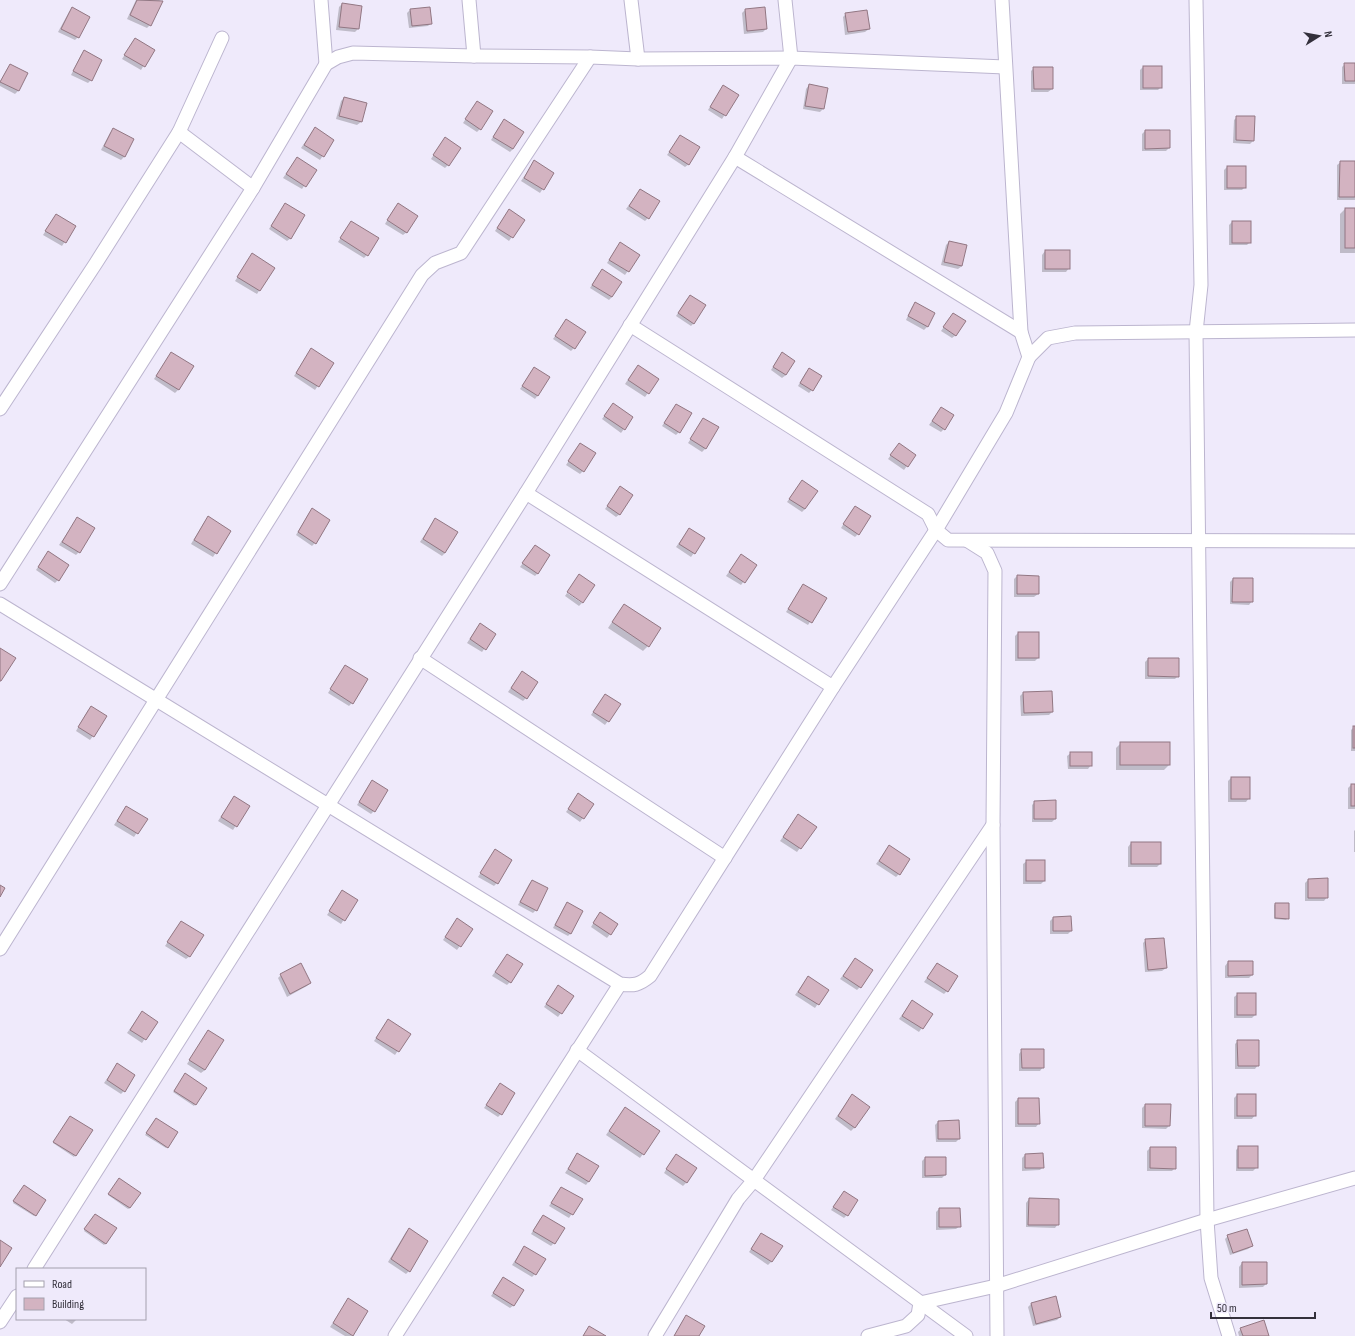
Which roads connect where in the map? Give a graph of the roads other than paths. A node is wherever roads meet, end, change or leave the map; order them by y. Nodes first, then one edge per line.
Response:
1 (321, 0) edge
2 (469, 0) edge
3 (631, 0) edge
4 (785, 0) edge
5 (1002, 0) edge
6 (1196, 0) edge
7 (222, 38) dead end
8 (474, 56) junction
9 (590, 57) junction
10 (791, 58) junction
11 (638, 59) junction
12 (326, 64) junction
13 (1005, 67) junction
14 (179, 132) junction
15 (735, 157) junction
16 (253, 188) junction
17 (630, 325) junction
18 (1355, 330) edge
19 (1021, 332) junction
20 (1196, 332) junction
21 (1029, 357) junction
22 (0, 409) edge
23 (526, 493) junction
24 (936, 530) junction
25 (968, 541) junction
26 (1200, 541) junction
27 (1355, 542) edge
28 (0, 584) edge
29 (0, 604) edge
30 (420, 658) junction
31 (833, 687) junction
32 (156, 700) junction
33 (328, 806) junction
34 (993, 825) junction
35 (725, 858) junction
36 (0, 949) edge
37 (620, 984) junction
38 (577, 1050) junction
39 (1355, 1178) edge
40 (754, 1180) junction
41 (1207, 1220) junction
42 (35, 1268) edge
43 (996, 1286) junction
44 (16, 1298) edge
45 (920, 1304) junction
46 (0, 1322) edge
47 (396, 1336) edge
48 (655, 1336) edge
49 (868, 1336) edge
50 (966, 1336) edge
51 (997, 1336) edge
52 (1229, 1336) edge

1 - 12 street
2 - 8 street
3 - 11 street
4 - 10 street
5 - 13 street
6 - 20 street
7 - 14 street
8 - 9 street
8 - 12 street
9 - 11 street
9 - 32 street
10 - 11 street
10 - 13 street
10 - 15 street
12 - 16 street
13 - 19 street
14 - 16 street
14 - 22 street
15 - 17 street
15 - 19 street
16 - 28 street
17 - 23 street
17 - 24 street
18 - 20 street
19 - 21 street
20 - 21 street
20 - 26 street
21 - 24 street
23 - 30 street
23 - 31 street
24 - 25 street
24 - 31 street
25 - 26 street
25 - 34 street
26 - 27 street
26 - 41 street
29 - 32 street
30 - 33 street
30 - 35 street
31 - 35 street
32 - 33 street
32 - 36 street
33 - 37 street
33 - 42 street
34 - 40 street
34 - 43 street
35 - 37 street
37 - 38 street
38 - 40 street
38 - 47 street
39 - 41 street
40 - 45 street
40 - 48 street
41 - 43 street
41 - 52 street
43 - 45 street
43 - 51 street
44 - 46 street
45 - 49 street
45 - 50 street

